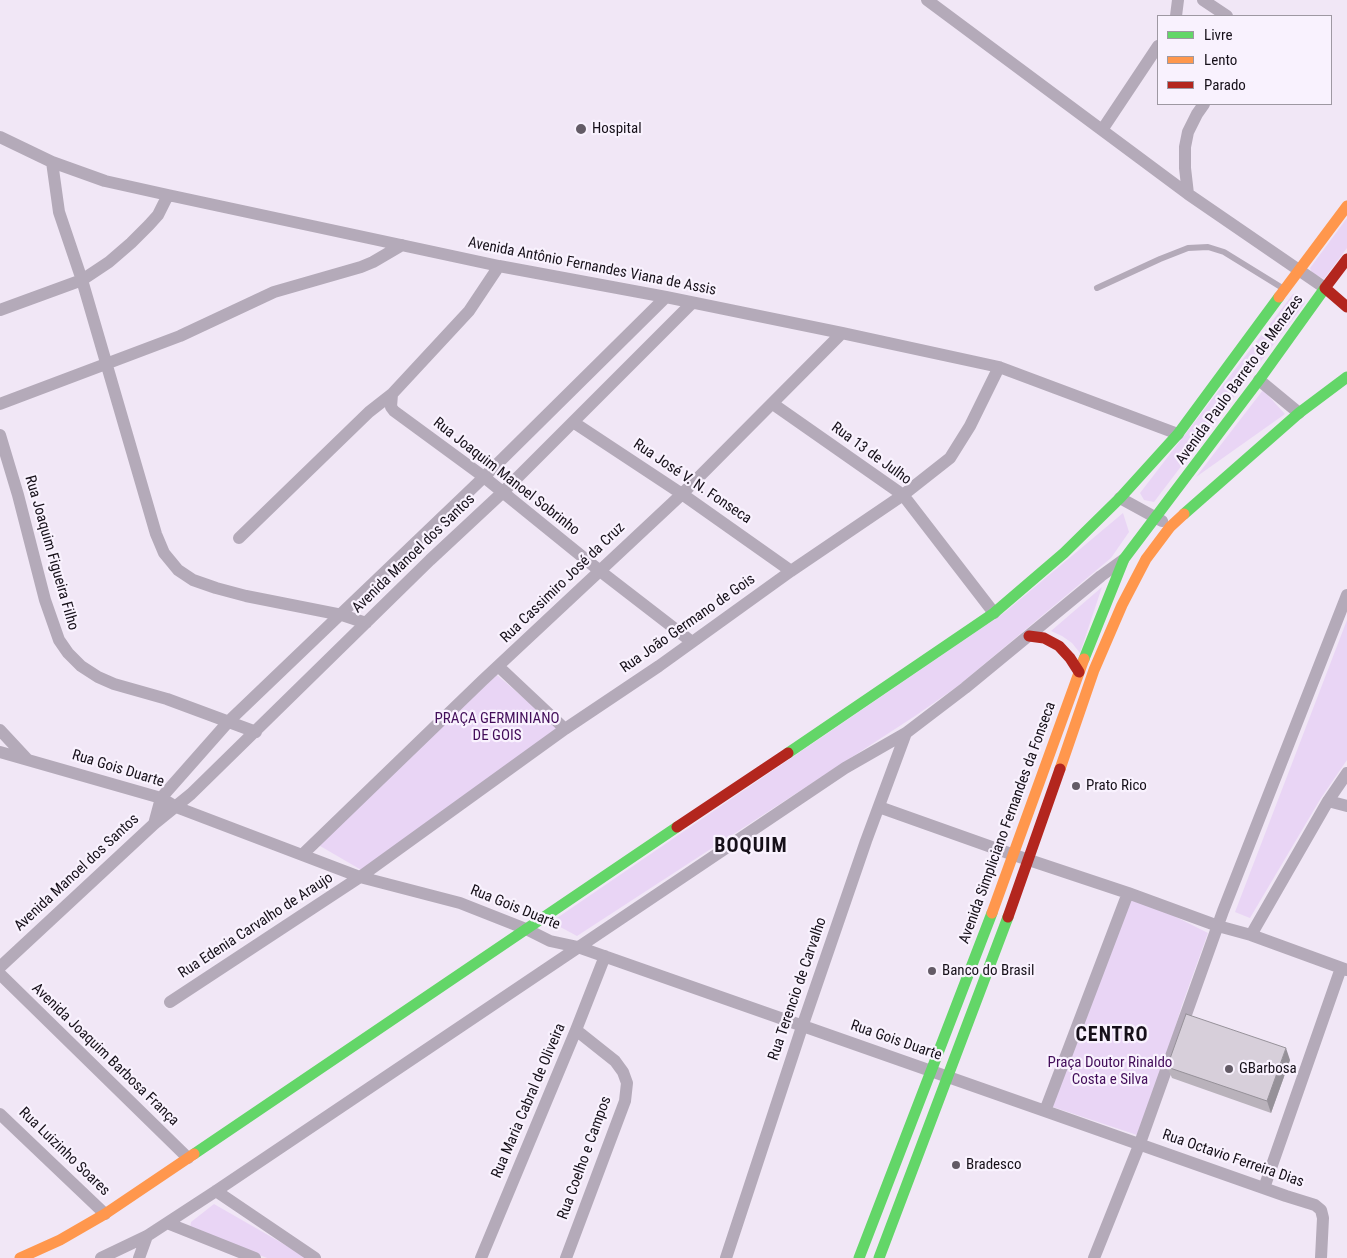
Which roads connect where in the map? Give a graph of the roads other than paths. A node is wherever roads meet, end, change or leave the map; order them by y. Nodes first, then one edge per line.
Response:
1 (927, 0) edge
2 (1178, 0) edge
3 (1204, 0) edge
4 (1176, 15) edge
5 (1226, 15) edge
6 (1157, 48) edge
7 (1203, 105) edge
8 (1102, 130) junction
9 (0, 137) edge
10 (52, 162) junction
11 (1188, 194) junction
12 (168, 195) junction
13 (1347, 206) edge
14 (402, 244) junction
15 (1347, 259) edge
16 (499, 266) junction
17 (1300, 270) junction
18 (82, 280) junction
19 (1098, 288) dead end
20 (1325, 288) junction
21 (1285, 290) junction
22 (666, 297) junction
23 (692, 303) junction
24 (1347, 307) edge
25 (0, 310) edge
26 (842, 333) junction
27 (106, 364) junction
28 (1000, 367) junction
29 (1347, 377) edge
30 (1259, 380) junction
31 (392, 394) junction
32 (0, 404) edge
33 (772, 404) junction
34 (1300, 413) junction
35 (573, 422) junction
36 (1178, 434) junction
37 (0, 435) edge
38 (484, 477) junction
39 (502, 492) junction
40 (682, 494) junction
41 (903, 495) junction
42 (1120, 498) junction
43 (1155, 517) junction
44 (1170, 527) junction
45 (239, 538) dead end
46 (1124, 559) junction
47 (600, 571) junction
48 (791, 571) junction
49 (1347, 595) edge
50 (994, 613) junction
51 (342, 615) junction
52 (366, 623) junction
53 (1028, 636) junction
54 (692, 642) junction
55 (498, 666) junction
56 (1079, 672) junction
57 (230, 721) junction
58 (565, 729) junction
59 (0, 730) edge
60 (256, 732) junction
61 (906, 733) junction
62 (0, 752) edge
63 (26, 759) junction
64 (1347, 773) edge
65 (161, 798) junction
66 (1328, 800) junction
67 (1347, 806) edge
68 (176, 807) junction
69 (879, 807) junction
70 (154, 824) junction
71 (303, 854) junction
72 (1014, 855) junction
73 (1029, 860) junction
74 (360, 877) junction
75 (1128, 892) junction
76 (1218, 926) junction
77 (526, 929) junction
78 (1251, 935) junction
79 (578, 947) junction
80 (605, 956) junction
81 (0, 966) edge
82 (1344, 969) edge
83 (0, 974) edge
84 (170, 1002) dead end
85 (802, 1027) junction
86 (576, 1030) junction
87 (930, 1070) junction
88 (948, 1076) junction
89 (1045, 1111) junction
90 (0, 1114) edge
91 (1140, 1144) junction
92 (188, 1158) junction
93 (1264, 1188) junction
94 (216, 1191) junction
95 (105, 1214) junction
96 (167, 1222) junction
97 (147, 1236) junction
98 (20, 1258) edge
99 (101, 1258) edge
100 (139, 1258) edge
101 (255, 1258) edge
102 (315, 1258) edge
103 (481, 1258) edge
104 (566, 1258) edge
105 (726, 1258) edge
106 (860, 1258) edge
107 (880, 1258) edge
108 (1094, 1258) edge
109 (1321, 1258) edge

1 - 8 street
2 - 4 street
3 - 5 street
6 - 8 street
7 - 11 street
8 - 11 street
9 - 10 street, Avenida Antônio Fernandes Viana de Assis
10 - 12 street, Avenida Antônio Fernandes Viana de Assis
10 - 18 street
11 - 17 street
12 - 14 street, Avenida Antônio Fernandes Viana de Assis
12 - 18 street
13 - 17 main road
14 - 16 street, Avenida Antônio Fernandes Viana de Assis
14 - 27 street
15 - 20 main road, Avenida Paulo Barreto de Menezes
16 - 22 street, Avenida Antônio Fernandes Viana de Assis
16 - 31 street
17 - 20 street
17 - 21 main road
18 - 25 street
18 - 27 street
19 - 21 lane
20 - 24 main road
20 - 30 main road, Avenida Paulo Barreto de Menezes
21 - 36 main road
22 - 23 street, Avenida Antônio Fernandes Viana de Assis
22 - 38 street, Avenida Manoel dos Santos
23 - 26 street, Avenida Antônio Fernandes Viana de Assis
23 - 35 street, Avenida Manoel dos Santos
26 - 28 street, Avenida Antônio Fernandes Viana de Assis
26 - 33 street, Rua Cassimiro José da Cruz
27 - 32 street
27 - 51 street
28 - 36 street, Avenida Antônio Fernandes Viana de Assis
28 - 41 street, Rua João Germano de Gois
29 - 34 main road
30 - 34 street
30 - 43 main road, Avenida Paulo Barreto de Menezes
31 - 38 street, Rua Joaquim Manoel Sobrinho
31 - 45 street
33 - 40 street, Rua Cassimiro José da Cruz
33 - 41 street, Rua 13 de Julho
34 - 44 main road
35 - 39 street, Avenida Manoel dos Santos
35 - 40 street, Rua José V. N. Fonseca
36 - 42 main road
37 - 57 street, Rua Joaquim Figueira Filho
38 - 39 street, Rua Joaquim Manoel Sobrinho
38 - 51 street, Avenida Manoel dos Santos
39 - 47 street, Rua Joaquim Manoel Sobrinho
39 - 52 street, Avenida Manoel dos Santos
40 - 47 street, Rua Cassimiro José da Cruz
40 - 48 street, Rua José V. N. Fonseca
41 - 48 street, Rua João Germano de Gois
41 - 50 street, Rua 13 de Julho
42 - 43 street
42 - 50 main road
43 - 44 street
43 - 46 main road, Avenida Simpliciano Fernandes da Fonseca
44 - 73 main road, Avenida Simpliciano Fernandes da Fonseca
46 - 53 street
46 - 56 main road, Avenida Simpliciano Fernandes da Fonseca
47 - 54 street, Rua Joaquim Manoel Sobrinho
47 - 55 street, Rua Cassimiro José da Cruz
48 - 54 street, Rua João Germano de Gois
49 - 76 street
50 - 77 main road
51 - 52 street
51 - 57 street, Avenida Manoel dos Santos
52 - 60 street, Avenida Manoel dos Santos
53 - 56 main road
53 - 61 street
54 - 58 street, Rua João Germano de Gois
55 - 58 street
55 - 71 street, Rua Cassimiro José da Cruz
56 - 72 main road, Avenida Simpliciano Fernandes da Fonseca
57 - 60 street, Rua Joaquim Figueira Filho
57 - 65 street, Avenida Manoel dos Santos
58 - 74 street, Rua João Germano de Gois
59 - 63 street
60 - 68 street, Avenida Manoel dos Santos
61 - 69 street, Rua Terencio de Carvalho
61 - 79 street
62 - 63 street, Rua Gois Duarte
63 - 65 street, Rua Gois Duarte
64 - 66 street
65 - 68 street, Rua Gois Duarte
65 - 70 street, Avenida Manoel dos Santos
66 - 67 street
66 - 78 street
68 - 70 street, Avenida Manoel dos Santos
68 - 71 street, Rua Gois Duarte
69 - 72 street
69 - 85 street, Rua Terencio de Carvalho
70 - 81 street, Avenida Manoel dos Santos
71 - 74 street, Rua Gois Duarte
72 - 73 street
72 - 87 main road, Avenida Simpliciano Fernandes da Fonseca
73 - 75 street
73 - 88 main road, Avenida Simpliciano Fernandes da Fonseca
74 - 77 street, Rua Gois Duarte
74 - 84 street, Rua Edenia Carvalho de Araujo
75 - 76 street
75 - 89 street
76 - 78 street
76 - 91 street
77 - 79 street, Rua Gois Duarte
77 - 92 main road
78 - 82 street
79 - 80 street, Rua Gois Duarte
79 - 94 street
80 - 85 street, Rua Gois Duarte
80 - 86 street, Rua Maria Cabral de Oliveira
82 - 93 street
83 - 92 street, Avenida Joaquim Barbosa França
85 - 87 street, Rua Gois Duarte
85 - 105 street, Rua Terencio de Carvalho
86 - 103 street, Rua Maria Cabral de Oliveira
86 - 104 street, Rua Coelho e Campos
87 - 88 street, Rua Gois Duarte
87 - 106 main road, Avenida Simpliciano Fernandes da Fonseca
88 - 89 street, Rua Gois Duarte
88 - 107 main road, Avenida Simpliciano Fernandes da Fonseca
89 - 91 street
90 - 95 street, Rua Luizinho Soares
91 - 93 street, Rua Octavio Ferreira Dias
91 - 108 street
92 - 95 main road
93 - 109 street, Rua Octavio Ferreira Dias
94 - 96 street
94 - 102 street
95 - 98 main road
96 - 97 street
96 - 101 street
97 - 99 street
97 - 100 street

